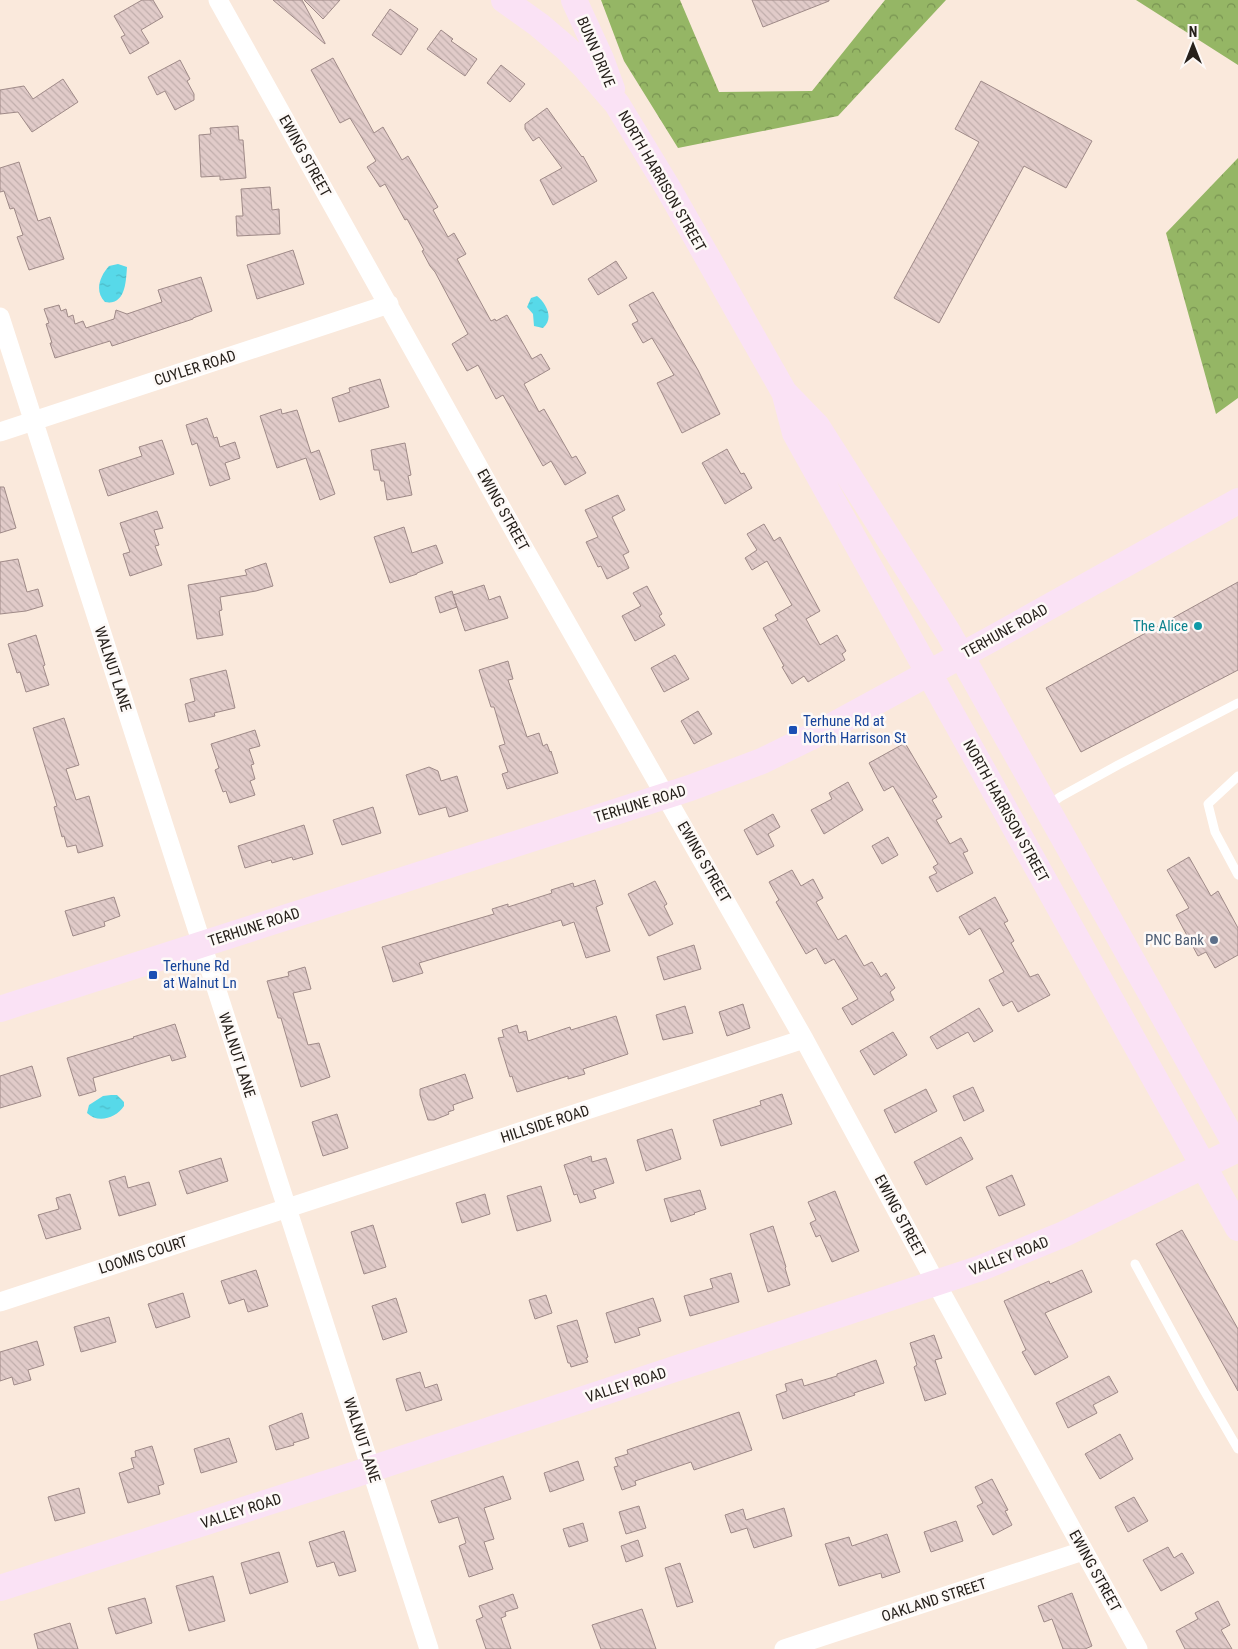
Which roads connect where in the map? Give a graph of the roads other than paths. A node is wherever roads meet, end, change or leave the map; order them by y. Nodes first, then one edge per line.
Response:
1 (218, 0) edge
2 (504, 0) edge
3 (574, 0) edge
4 (617, 104) junction
5 (389, 304) junction
6 (0, 317) edge
7 (784, 392) junction
8 (34, 421) junction
9 (0, 432) edge
10 (1238, 501) edge
11 (962, 655) junction
12 (929, 673) junction
13 (1238, 703) edge
14 (1238, 776) edge
15 (666, 795) junction
16 (1046, 807) junction
17 (1238, 875) edge
18 (201, 944) junction
19 (0, 1009) edge
20 (804, 1039) junction
21 (1238, 1149) edge
22 (1204, 1166) junction
23 (286, 1209) junction
24 (1238, 1228) edge
25 (1135, 1264) dead end
26 (936, 1283) junction
27 (0, 1302) edge
28 (1238, 1450) edge
29 (372, 1469) junction
30 (1083, 1551) junction
31 (0, 1588) edge
32 (429, 1649) edge
33 (784, 1649) edge
34 (1138, 1649) edge

1 - 5 street, EWING STREET
2 - 4 street, NORTH HARRISON STREET
3 - 4 street, BUNN DRIVE
4 - 7 street, NORTH HARRISON STREET
5 - 8 street, CUYLER ROAD
5 - 15 street, EWING STREET
6 - 8 street, WALNUT LANE
7 - 11 street, NORTH HARRISON STREET
7 - 12 street, NORTH HARRISON STREET
8 - 9 street, CUYLER ROAD
8 - 18 street, WALNUT LANE
10 - 11 street, TERHUNE ROAD
11 - 12 street, TERHUNE ROAD
11 - 16 street, NORTH HARRISON STREET
12 - 15 street, TERHUNE ROAD
12 - 22 street, NORTH HARRISON STREET
13 - 16 lane
14 - 17 lane
15 - 18 street, TERHUNE ROAD
15 - 20 street, EWING STREET
16 - 21 street, NORTH HARRISON STREET
18 - 19 street, TERHUNE ROAD
18 - 23 street, WALNUT LANE
20 - 23 street, HILLSIDE ROAD
20 - 26 street, EWING STREET
21 - 22 street, VALLEY ROAD
22 - 24 street, NORTH HARRISON STREET
22 - 26 street, VALLEY ROAD
23 - 27 street, LOOMIS COURT
23 - 29 street, WALNUT LANE
25 - 28 lane
26 - 29 street, VALLEY ROAD
26 - 30 street, EWING STREET
29 - 31 street, VALLEY ROAD
29 - 32 street, WALNUT LANE
30 - 33 street, OAKLAND STREET
30 - 34 street, EWING STREET

